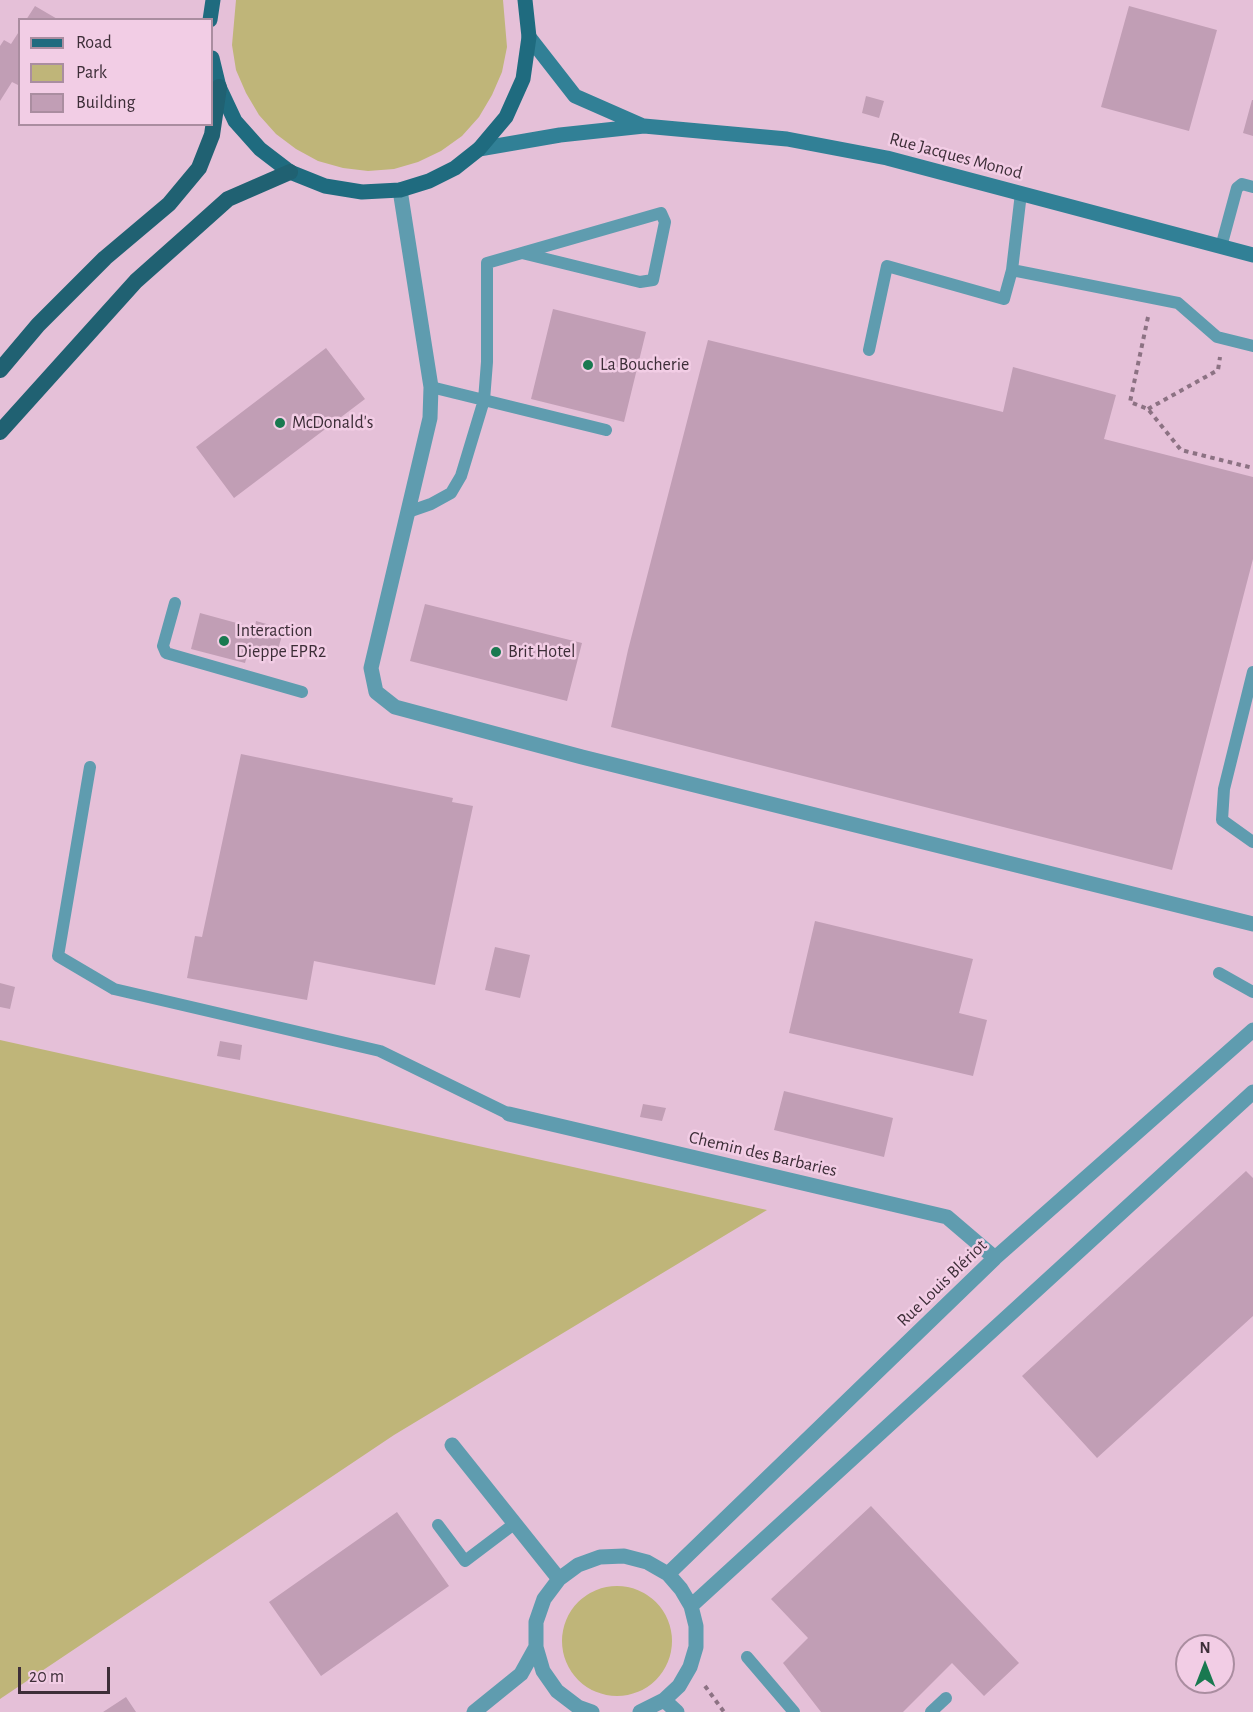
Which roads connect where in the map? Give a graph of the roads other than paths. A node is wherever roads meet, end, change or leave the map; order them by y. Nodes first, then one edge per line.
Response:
1 (213, 0) edge
2 (525, 0) edge
3 (210, 18) edge
4 (529, 37) junction
5 (213, 62) edge
6 (219, 87) junction
7 (644, 126) junction
8 (479, 149) junction
9 (290, 172) junction
10 (1253, 186) edge
11 (400, 190) junction
12 (1021, 194) junction
13 (1221, 247) junction
14 (522, 253) junction
15 (1253, 255) edge
16 (1012, 270) junction
17 (1253, 346) edge
18 (869, 350) dead end
19 (0, 370) edge
20 (431, 387) junction
21 (484, 400) junction
22 (606, 430) dead end
23 (0, 432) edge
24 (408, 512) junction
25 (175, 603) dead end
26 (1253, 672) edge
27 (302, 692) dead end
28 (90, 767) dead end
29 (1253, 842) edge
30 (1253, 924) edge
31 (1219, 973) dead end
32 (1253, 992) edge
33 (1253, 1030) edge
34 (1253, 1092) edge
35 (509, 1114) joint
36 (995, 1258) junction
37 (452, 1444) dead end
38 (514, 1524) junction
39 (438, 1525) dead end
40 (668, 1574) junction
41 (559, 1579) junction
42 (691, 1606) junction
43 (536, 1647) junction
44 (747, 1657) dead end
45 (946, 1698) dead end
46 (664, 1700) junction
47 (578, 1710) edge
48 (474, 1712) edge
49 (640, 1712) edge
50 (677, 1712) edge
51 (794, 1712) edge
52 (931, 1712) edge

1 - 3 main road
2 - 4 main road
4 - 7 main road, Rue Jacques Monod
4 - 8 main road
5 - 6 main road
6 - 9 main road
6 - 19 highway
7 - 8 main road, Rue Jacques Monod
7 - 12 main road, Rue Jacques Monod
8 - 11 main road
9 - 11 main road
9 - 23 highway
10 - 13 lane
11 - 20 street
12 - 13 main road, Rue Jacques Monod
12 - 16 lane
13 - 15 main road, Rue Jacques Monod
14 - 14 lane
14 - 21 lane
16 - 17 lane
16 - 18 lane
20 - 21 lane
20 - 24 street
21 - 22 lane
21 - 24 lane
24 - 30 street
25 - 27 lane
26 - 29 lane
28 - 35 lane
31 - 32 lane
33 - 36 street, Rue Louis Blériot
34 - 42 street
35 - 36 street, Chemin des Barbaries
36 - 40 street, Rue Louis Blériot
37 - 38 street
38 - 39 lane
38 - 41 street
40 - 41 street
40 - 42 street
41 - 43 street
42 - 46 street
43 - 47 street
43 - 48 street
44 - 51 lane
45 - 52 lane
46 - 49 street
46 - 50 street

